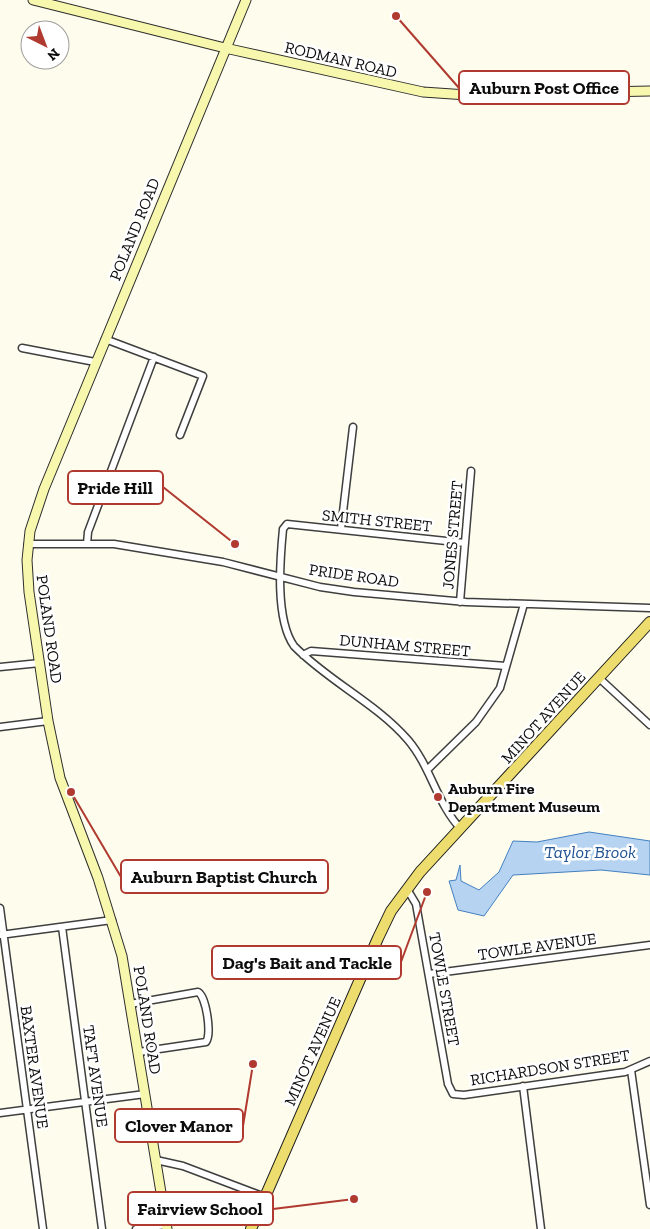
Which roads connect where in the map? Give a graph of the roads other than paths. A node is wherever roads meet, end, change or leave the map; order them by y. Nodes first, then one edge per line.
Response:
1 (33, 0) edge
2 (246, 0) edge
3 (225, 48) junction
4 (650, 91) edge
5 (105, 339) junction
6 (22, 348) dead end
7 (154, 357) junction
8 (95, 362) junction
9 (353, 426) dead end
10 (180, 435) dead end
11 (471, 471) dead end
12 (341, 529) junction
13 (464, 543) junction
14 (28, 544) junction
15 (87, 544) junction
16 (279, 576) junction
17 (460, 602) junction
18 (524, 604) junction
19 (650, 608) edge
20 (650, 622) edge
21 (303, 655) junction
22 (40, 663) junction
23 (506, 666) junction
24 (0, 667) edge
25 (599, 678) junction
26 (48, 721) junction
27 (650, 725) edge
28 (0, 728) edge
29 (427, 770) junction
30 (461, 828) junction
31 (407, 889) junction
32 (0, 908) edge
33 (112, 920) junction
34 (62, 927) junction
35 (2, 935) edge
36 (650, 945) edge
37 (429, 974) junction
38 (130, 1004) junction
39 (139, 1052) junction
40 (650, 1061) edge
41 (631, 1070) junction
42 (523, 1086) junction
43 (144, 1094) junction
44 (453, 1094) joint
45 (85, 1102) junction
46 (26, 1110) junction
47 (0, 1113) edge
48 (156, 1160) junction
49 (265, 1197) junction
50 (650, 1205) edge
51 (167, 1227) edge
52 (43, 1229) edge
53 (102, 1229) edge
54 (136, 1229) edge
55 (251, 1229) edge
56 (541, 1229) edge

1 - 3 street, RODMAN ROAD
2 - 3 street, POLAND ROAD
3 - 4 street, RODMAN ROAD
3 - 5 street, POLAND ROAD
5 - 7 street
5 - 8 street, POLAND ROAD
6 - 8 street
7 - 10 street
7 - 15 street
8 - 14 street, POLAND ROAD
9 - 12 street
11 - 13 street, JONES STREET
12 - 13 street, SMITH STREET
12 - 16 street, SMITH STREET
13 - 17 street, JONES STREET
14 - 15 street, PRIDE ROAD
14 - 22 street, POLAND ROAD
15 - 16 street, PRIDE ROAD
16 - 17 street, PRIDE ROAD
16 - 21 street
17 - 18 street, PRIDE ROAD
18 - 19 street, PRIDE ROAD
18 - 23 street
20 - 25 main road, MINOT AVENUE
21 - 23 street, DUNHAM STREET
21 - 29 street
22 - 24 street
22 - 26 street, POLAND ROAD
23 - 29 street
25 - 27 street
25 - 30 main road, MINOT AVENUE
26 - 28 street
26 - 33 street, POLAND ROAD
29 - 30 street
30 - 31 main road, MINOT AVENUE
31 - 37 street, TOWLE STREET
31 - 49 main road, MINOT AVENUE
32 - 35 street, BAXTER AVENUE
33 - 34 street
33 - 38 street, POLAND ROAD
34 - 35 street
34 - 45 street, TAFT AVENUE
35 - 46 street, BAXTER AVENUE
36 - 37 street, TOWLE AVENUE
37 - 44 street, TOWLE STREET
38 - 39 street, POLAND ROAD
38 - 39 street
39 - 43 street, POLAND ROAD
40 - 41 street, RICHARDSON STREET
41 - 42 street, RICHARDSON STREET
41 - 50 street
42 - 44 street, RICHARDSON STREET
42 - 56 street
43 - 45 street
43 - 48 street, POLAND ROAD
45 - 46 street
45 - 53 street, TAFT AVENUE
46 - 47 street
46 - 52 street, BAXTER AVENUE
48 - 49 street
48 - 51 street, POLAND ROAD
49 - 55 main road, MINOT AVENUE
51 - 54 street

